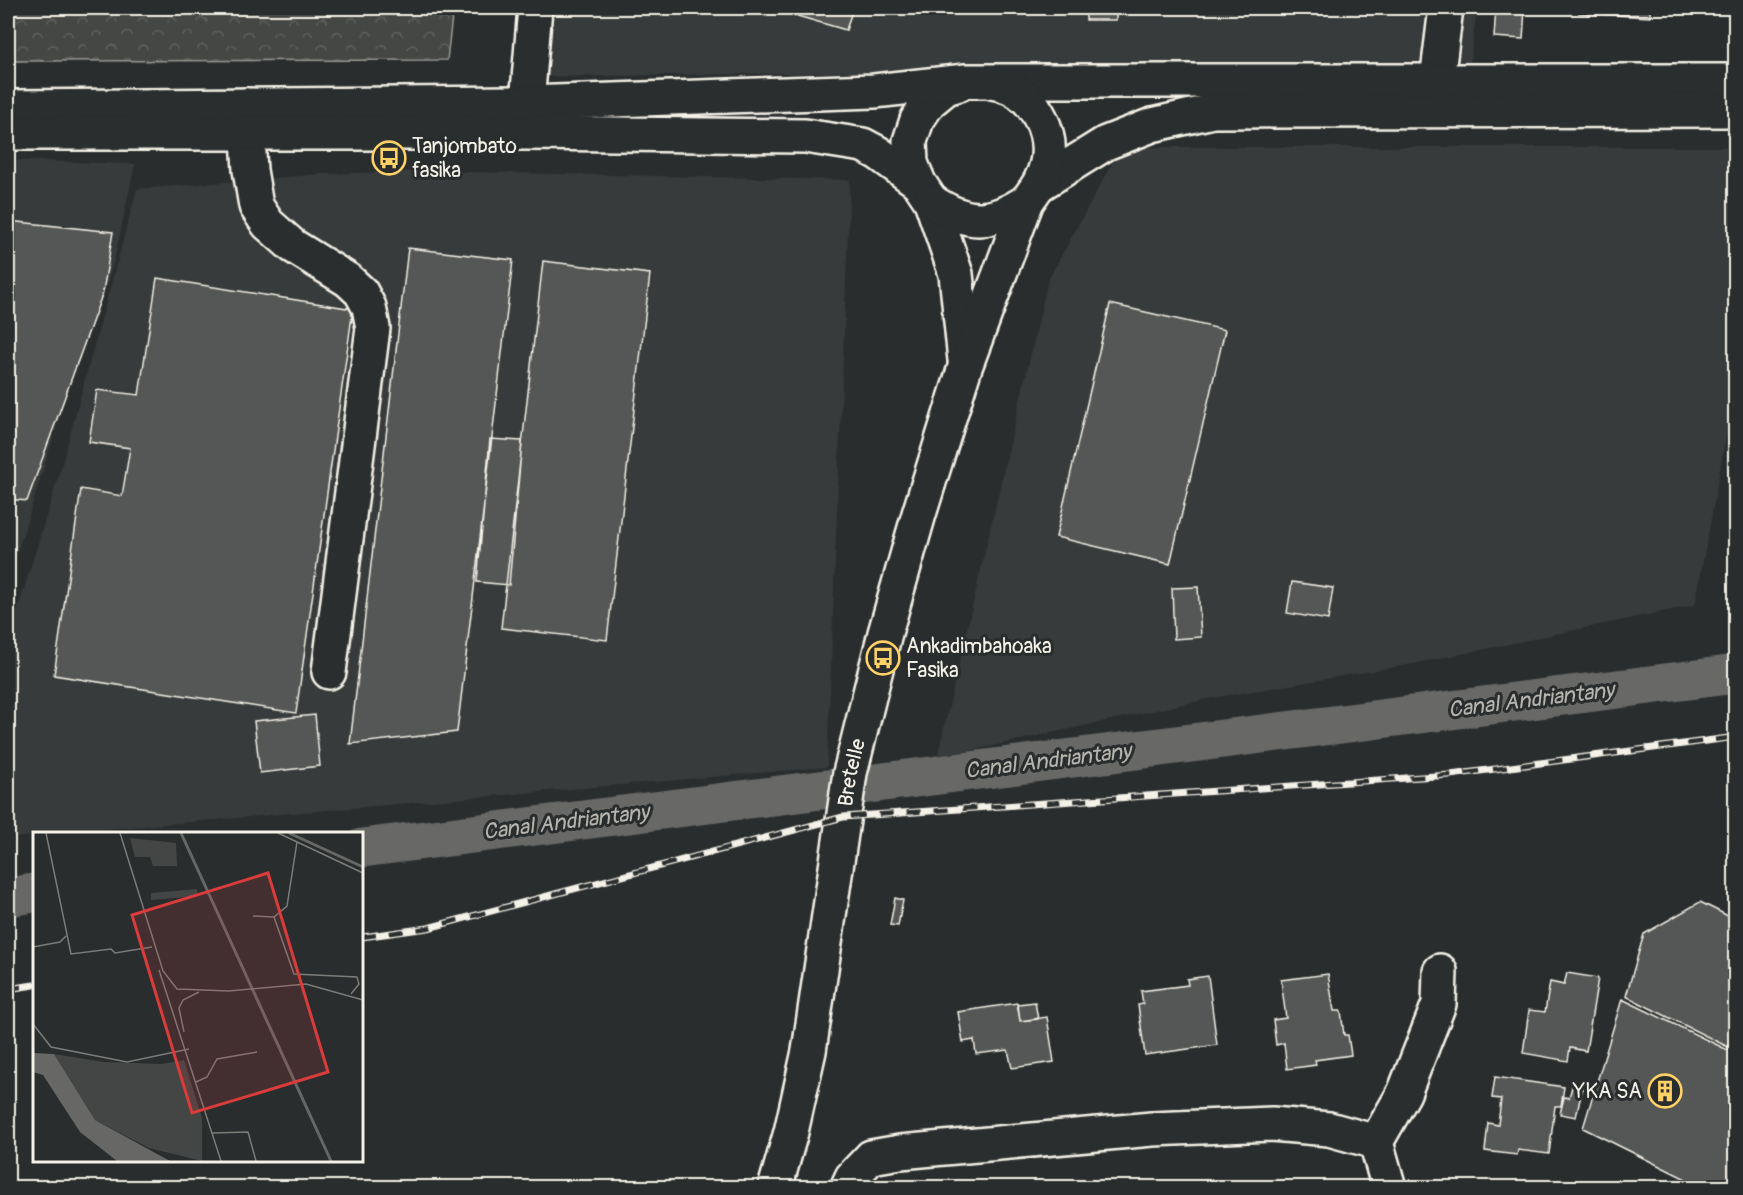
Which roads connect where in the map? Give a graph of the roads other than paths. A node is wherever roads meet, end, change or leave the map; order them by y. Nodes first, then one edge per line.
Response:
1 (535, 8) edge
2 (1446, 8) edge
3 (978, 81) junction
4 (1437, 81) junction
5 (1736, 81) edge
6 (8, 107) edge
7 (1736, 110) edge
8 (527, 118) junction
9 (246, 119) junction
10 (8, 133) edge
11 (925, 192) junction
12 (1033, 192) junction
13 (965, 367) junction
14 (329, 672) dead end
15 (1440, 971) dead end
16 (1376, 1142) junction
17 (775, 1188) edge
18 (847, 1188) edge
19 (1389, 1188) edge

1 - 8 main road
2 - 4 main road
3 - 4 main road
3 - 8 main road
3 - 11 main road
3 - 12 main road
4 - 5 main road
6 - 9 main road
7 - 12 main road
8 - 9 main road
8 - 11 main road
9 - 10 main road
9 - 14 main road
11 - 12 main road
11 - 13 main road
12 - 13 main road, Bretelle
13 - 17 main road, Bretelle
15 - 16 main road
16 - 18 main road
16 - 19 main road

